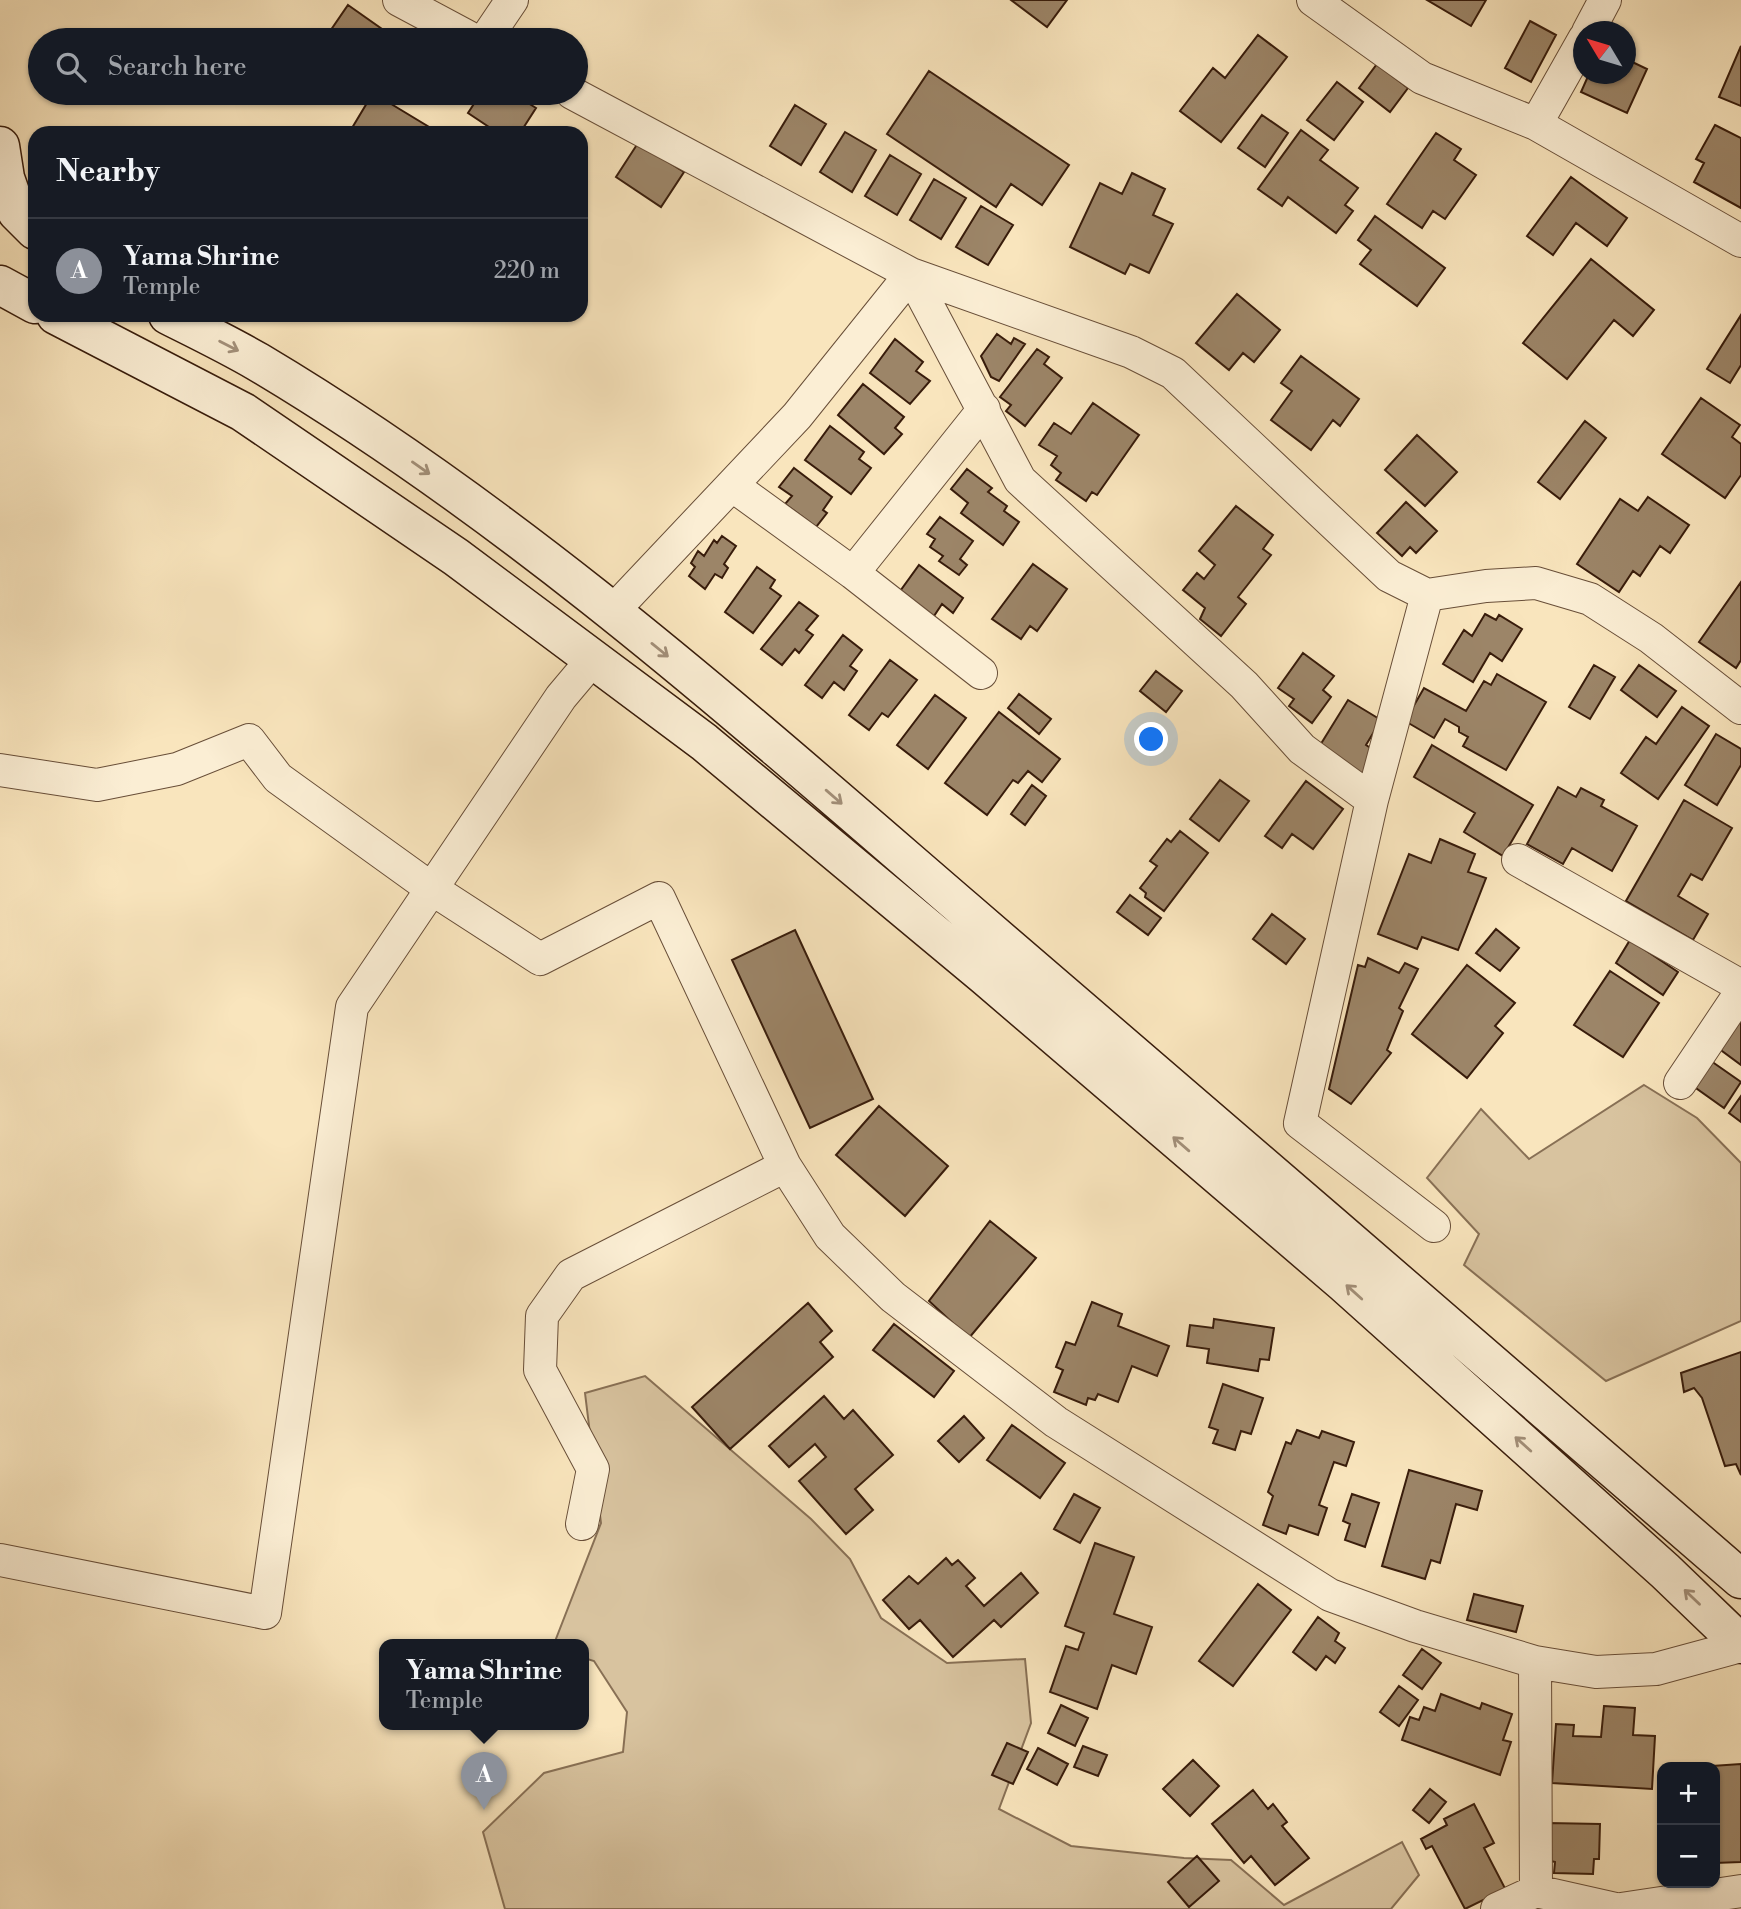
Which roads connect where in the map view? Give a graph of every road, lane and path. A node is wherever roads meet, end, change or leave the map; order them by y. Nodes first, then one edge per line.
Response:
1 (399, 0) edge
2 (512, 0) edge
3 (1313, 0) edge
4 (1605, 0) edge
5 (1594, 21) edge
6 (452, 28) edge
7 (493, 28) edge
8 (1573, 58) edge
9 (588, 102) edge
10 (1536, 124) junction
11 (0, 146) edge
12 (28, 223) edge
13 (0, 230) edge
14 (28, 240) edge
15 (1741, 241) edge
16 (911, 274) junction
17 (0, 285) edge
18 (28, 300) edge
19 (69, 322) edge
20 (182, 322) edge
21 (984, 409) junction
22 (733, 486) junction
23 (853, 573) junction
24 (1427, 595) junction
25 (613, 611) junction
26 (593, 659) junction
27 (981, 673) dead end
28 (1741, 708) edge
29 (0, 770) edge
30 (1372, 800) junction
31 (1518, 860) dead end
32 (432, 889) junction
33 (1741, 989) edge
34 (1680, 1083) dead end
35 (785, 1166) junction
36 (1434, 1226) dead end
37 (582, 1524) dead end
38 (10, 1562) edge
39 (1741, 1579) edge
40 (1741, 1645) edge
41 (1535, 1662) junction
42 (1536, 1891) junction
43 (1741, 1891) edge
44 (1497, 1909) edge
45 (1616, 1909) edge
46 (1621, 1909) edge

1 - 6 street
2 - 7 street
3 - 10 street
4 - 5 street
8 - 10 street
9 - 16 street
10 - 15 street
11 - 12 street
13 - 14 street
16 - 21 street
16 - 22 street
16 - 24 street
17 - 18 street
19 - 26 street
20 -> 25 street
21 - 23 street
21 - 30 street
22 - 23 street
22 - 25 street
23 - 27 street
24 - 28 street
24 - 30 street
25 -> 39 street
26 - 32 street
40 -> 26 street
29 - 32 street
30 - 36 street
31 - 33 street
32 - 35 street
32 - 38 street
33 - 34 street
35 - 37 street
35 - 41 street
40 - 41 street
41 - 42 street
42 - 44 street
42 - 45 street
43 - 46 street

